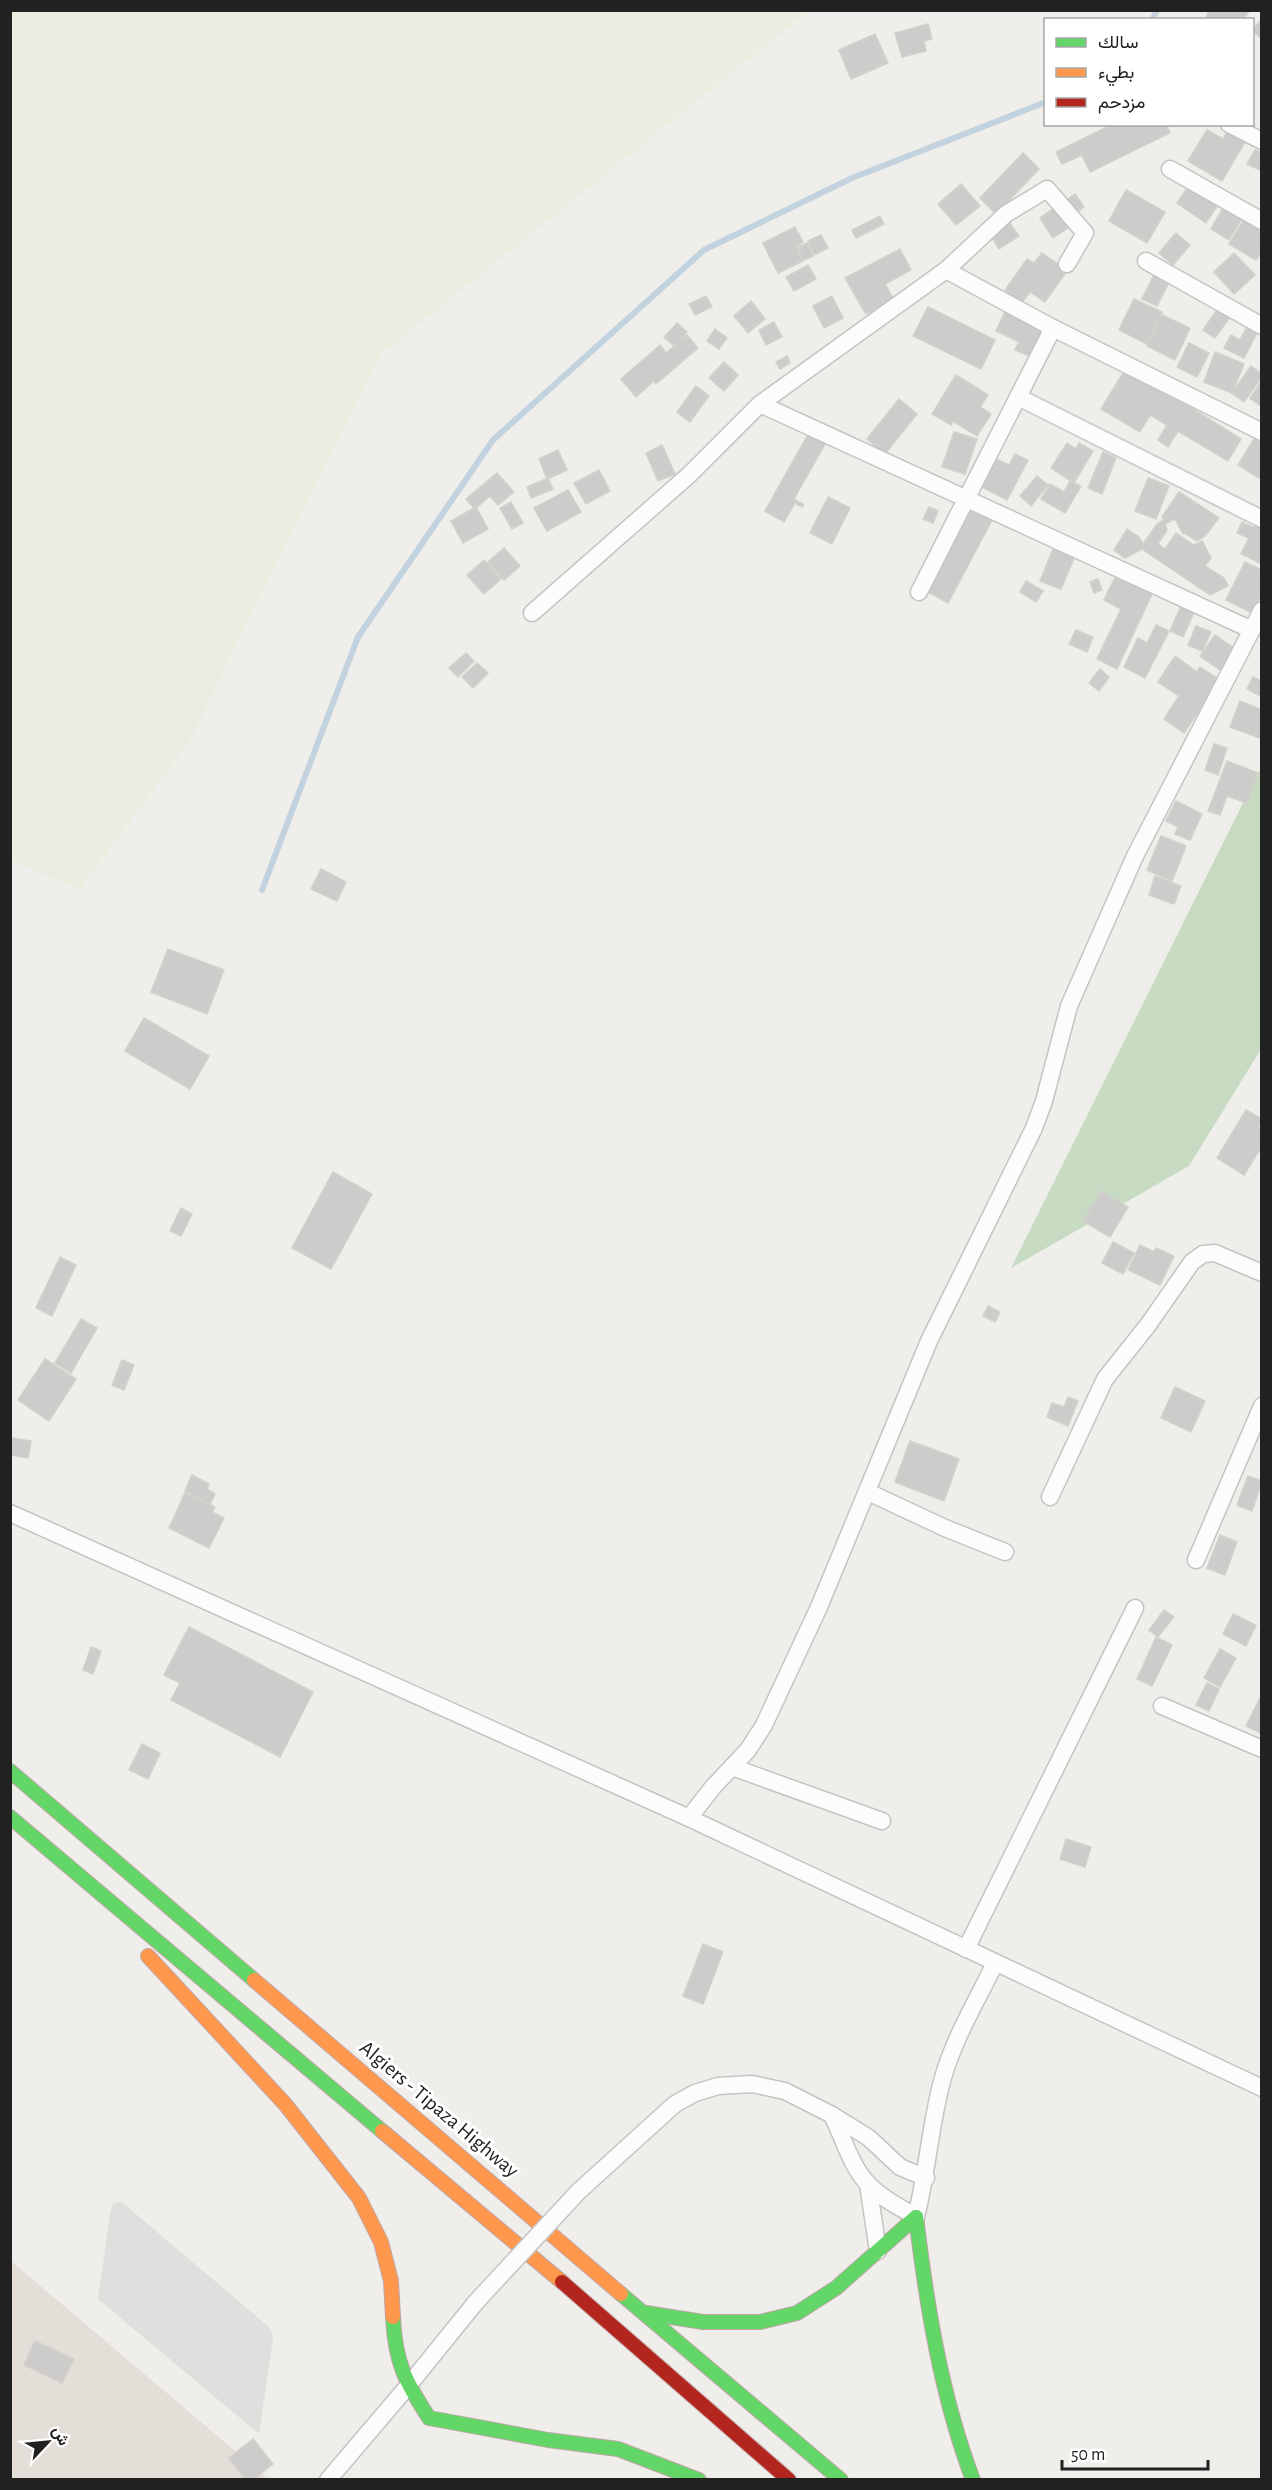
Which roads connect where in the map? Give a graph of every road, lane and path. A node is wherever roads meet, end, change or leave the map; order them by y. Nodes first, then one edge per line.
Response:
1 (1233, 126) edge
2 (1262, 141) edge
3 (1170, 169) dead end
4 (1262, 221) edge
5 (1146, 261) dead end
6 (1067, 264) dead end
7 (946, 270) junction
8 (1262, 326) edge
9 (1053, 327) junction
10 (1018, 398) junction
11 (760, 404) junction
12 (1262, 432) edge
13 (967, 499) junction
14 (1262, 519) edge
15 (919, 592) dead end
16 (1262, 610) edge
17 (532, 613) dead end
18 (1252, 630) junction
19 (1262, 1273) edge
20 (1262, 1406) edge
21 (868, 1492) junction
22 (1050, 1497) dead end
23 (10, 1513) edge
24 (1005, 1552) dead end
25 (1196, 1560) dead end
26 (1134, 1608) dead end
27 (1162, 1706) dead end
28 (1262, 1749) edge
29 (732, 1767) junction
30 (10, 1771) edge
31 (10, 1816) edge
32 (689, 1818) junction
33 (882, 1821) dead end
34 (50, 1850) junction
35 (966, 1949) junction
36 (995, 1963) junction
37 (1262, 2088) edge
38 (832, 2115) junction
39 (926, 2178) junction
40 (868, 2184) junction
41 (916, 2217) junction
42 (878, 2251) junction
43 (646, 2313) junction
44 (408, 2386) junction
45 (328, 2480) edge
46 (699, 2480) edge
47 (789, 2480) edge
48 (841, 2480) edge
49 (973, 2480) edge

1 - 2 street
3 - 4 street
5 - 8 street
6 - 7 street
7 - 9 street
7 - 11 street
9 - 10 street
9 - 12 street
10 - 13 street
10 - 14 street
11 - 13 street
11 - 17 street
13 - 15 street
13 - 18 street
16 - 18 street
18 - 21 street
19 - 22 street
20 - 25 street
21 - 24 street
21 - 29 street
23 - 32 street
26 - 35 street
27 - 28 street
29 - 32 street
29 - 33 street
30 - 43 highway, Algiers - Tipaza Highway
31 - 34 highway
32 - 35 street
34 - 44 highway
34 - 47 highway
35 - 36 street
36 - 37 street
36 - 39 street
38 - 39 street
38 - 40 street
38 - 44 street, bridge
39 - 41 street
40 - 41 street
40 - 42 street
41 - 42 highway
41 - 49 highway
42 - 43 highway
43 - 48 highway, Algiers - Tipaza Highway
44 - 45 street
44 - 46 highway

